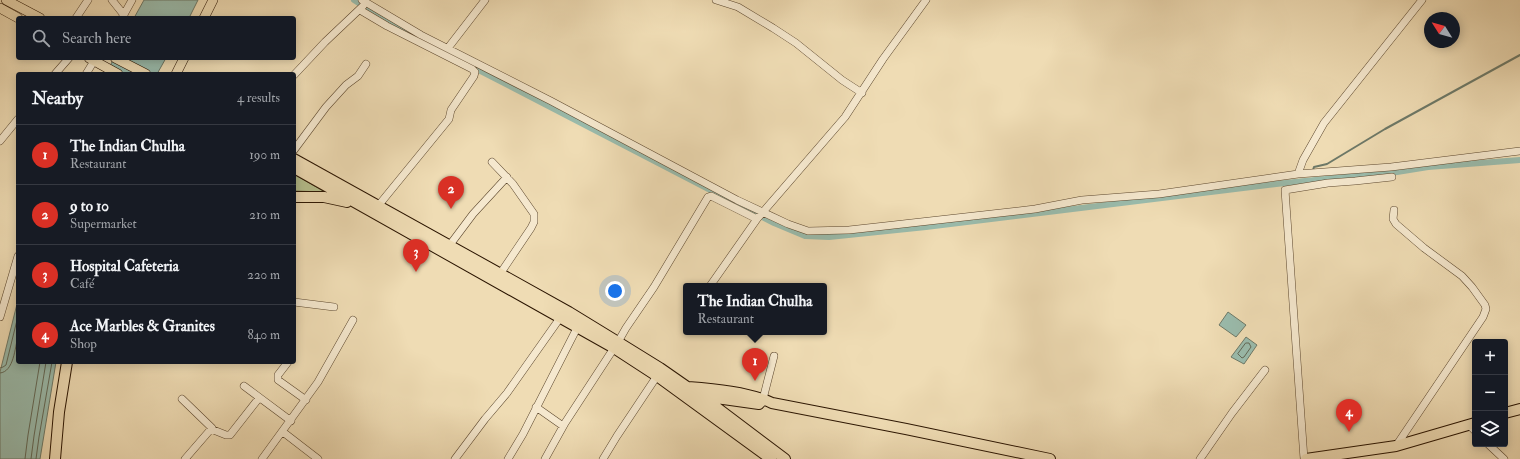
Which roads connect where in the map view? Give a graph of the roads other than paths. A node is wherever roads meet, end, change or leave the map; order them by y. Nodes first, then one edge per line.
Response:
1 (6, 0) edge
2 (88, 0) edge
3 (112, 0) edge
4 (132, 0) edge
5 (213, 0) edge
6 (485, 0) edge
7 (716, 0) edge
8 (926, 0) edge
9 (1422, 0) edge
10 (18, 3) edge
11 (364, 4) edge
12 (0, 8) edge
13 (37, 16) edge
14 (77, 16) edge
15 (123, 16) edge
16 (205, 16) edge
17 (16, 17) edge
18 (448, 48) junction
19 (66, 60) edge
20 (119, 60) edge
21 (183, 60) edge
22 (95, 61) edge
23 (366, 64) dead end
24 (57, 72) edge
25 (87, 72) edge
26 (114, 72) edge
27 (142, 72) edge
28 (177, 72) edge
29 (296, 73) edge
30 (862, 93) junction
31 (16, 121) edge
32 (0, 140) edge
33 (296, 147) edge
34 (1520, 151) edge
35 (296, 160) edge
36 (492, 162) dead end
37 (296, 169) edge
38 (1327, 172) junction
39 (1298, 174) junction
40 (507, 177) junction
41 (1392, 177) dead end
42 (1328, 183) junction
43 (296, 197) edge
44 (363, 206) junction
45 (378, 206) junction
46 (1394, 210) dead end
47 (762, 212) junction
48 (757, 219) junction
49 (449, 246) junction
50 (16, 261) edge
51 (500, 274) junction
52 (712, 283) edge
53 (2, 299) edge
54 (296, 302) edge
55 (334, 307) dead end
56 (0, 317) edge
57 (560, 318) junction
58 (353, 320) dead end
59 (577, 328) junction
60 (616, 345) junction
61 (774, 356) dead end
62 (67, 364) edge
63 (287, 364) edge
64 (1266, 370) dead end
65 (657, 376) junction
66 (244, 386) dead end
67 (686, 392) junction
68 (700, 396) junction
69 (259, 398) junction
70 (182, 399) dead end
71 (306, 400) junction
72 (742, 402) junction
73 (766, 402) junction
74 (536, 407) junction
75 (1520, 409) edge
76 (1508, 413) edge
77 (732, 419) junction
78 (291, 421) junction
79 (563, 426) junction
80 (1472, 426) edge
81 (212, 428) junction
82 (284, 432) junction
83 (1396, 446) junction
84 (1491, 447) edge
85 (55, 459) edge
86 (185, 459) edge
87 (262, 459) edge
88 (318, 459) edge
89 (455, 459) edge
90 (508, 459) edge
91 (545, 459) edge
92 (603, 459) edge
93 (770, 459) edge
94 (785, 459) edge
95 (1050, 459) edge
96 (1200, 459) edge
97 (1305, 459) edge
98 (1504, 459) edge

1 - 10 main road
2 - 14 street
3 - 15 street
4 - 15 street
5 - 16 main road
6 - 18 street
7 - 30 street
8 - 30 street
9 - 39 street
10 - 13 main road
11 - 18 street
11 - 29 street
11 - 45 street
12 - 17 main road
18 - 47 street
19 - 24 street
20 - 27 main road
21 - 28 main road
22 - 25 street
22 - 26 main road
23 - 33 street
30 - 47 street
31 - 32 street
34 - 38 street
35 - 45 highway
36 - 40 street
37 - 44 highway
38 - 39 street
38 - 42 street
39 - 47 street
40 - 49 street
40 - 51 street
41 - 42 street
42 - 97 street
43 - 44 highway
44 - 57 highway
45 - 49 highway
46 - 83 street
47 - 48 street
48 - 52 street
48 - 60 street
49 - 51 highway
50 - 53 street
51 - 60 highway
53 - 56 street
54 - 55 street
57 - 59 highway
57 - 89 street
58 - 71 street
59 - 60 highway
59 - 74 street
60 - 65 highway
60 - 67 highway
60 - 79 street
61 - 73 street
62 - 85 highway
63 - 71 street
64 - 96 street
65 - 67 highway
65 - 92 street
66 - 69 street
67 - 68 highway
67 - 73 highway
67 - 93 highway
68 - 72 highway
68 - 77 highway
69 - 78 street
69 - 81 street
70 - 81 street
71 - 78 street
72 - 73 highway
72 - 77 highway
73 - 95 highway
74 - 79 street
74 - 90 street
75 - 76 highway
77 - 94 highway
78 - 82 street
79 - 91 street
80 - 83 highway
81 - 86 street
82 - 87 street
82 - 88 street
83 - 97 highway
84 - 98 street

